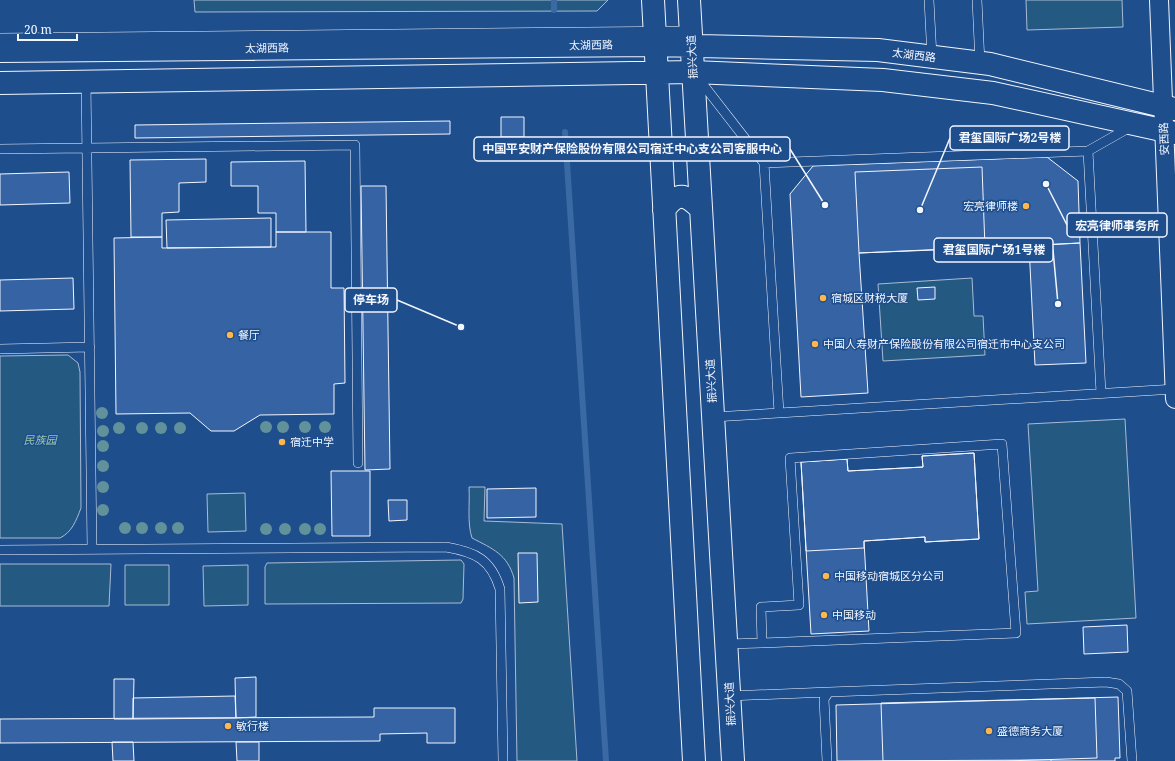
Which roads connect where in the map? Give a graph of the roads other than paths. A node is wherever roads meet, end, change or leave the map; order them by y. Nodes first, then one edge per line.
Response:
1 (653, 0) edge
2 (689, 0) edge
3 (929, 0) edge
4 (977, 0) edge
5 (1159, 0) edge
6 (0, 38) edge
7 (655, 38) junction
8 (691, 38) junction
9 (0, 51) edge
10 (932, 57) junction
11 (980, 63) junction
12 (693, 72) junction
13 (656, 73) junction
14 (86, 82) junction
15 (0, 83) edge
16 (1169, 107) edge
17 (1136, 124) junction
18 (1169, 132) edge
19 (88, 147) junction
20 (0, 148) edge
21 (1088, 151) junction
22 (764, 164) junction
23 (701, 209) junction
24 (664, 210) junction
25 (90, 347) junction
26 (0, 349) edge
27 (1175, 389) edge
28 (1101, 394) junction
29 (1175, 399) edge
30 (779, 413) junction
31 (713, 417) junction
32 (358, 463) dead end
33 (92, 549) junction
34 (0, 550) edge
35 (762, 643) junction
36 (726, 644) junction
37 (829, 692) junction
38 (730, 696) junction
39 (504, 761) edge
40 (694, 761) edge
41 (733, 761) edge
42 (827, 761) edge
43 (1132, 761) edge

1 - 7 street
2 - 8 street, 振兴大道
3 - 10 lane
4 - 11 lane
5 - 16 street, 安西路
6 - 7 lane
7 - 8 street, 太湖西路
7 - 9 street, 太湖西路
7 - 13 street
8 - 10 street, 太湖西路
8 - 12 street, 振兴大道
10 - 11 street, 太湖西路
11 - 16 street, 太湖西路
12 - 13 street
12 - 17 street
12 - 22 lane
12 - 23 street, 振兴大道
13 - 14 street
13 - 24 street
14 - 15 street
14 - 19 lane
16 - 18 street, 安西路
17 - 18 street
17 - 21 lane
18 - 27 street, 安西路
19 - 20 lane
19 - 25 lane
19 - 32 lane
21 - 22 lane
21 - 28 lane
22 - 30 lane
23 - 24 street
23 - 31 street, 振兴大道
24 - 40 street
25 - 26 lane
25 - 33 lane
27 - 28 lane
27 - 29 street, 安西路
28 - 30 lane
30 - 31 lane
31 - 36 street, 振兴大道
33 - 34 lane
33 - 39 lane
35 - 35 lane
35 - 36 lane
36 - 38 street, 振兴大道
37 - 38 lane
37 - 42 lane
37 - 43 lane
38 - 41 street, 振兴大道

